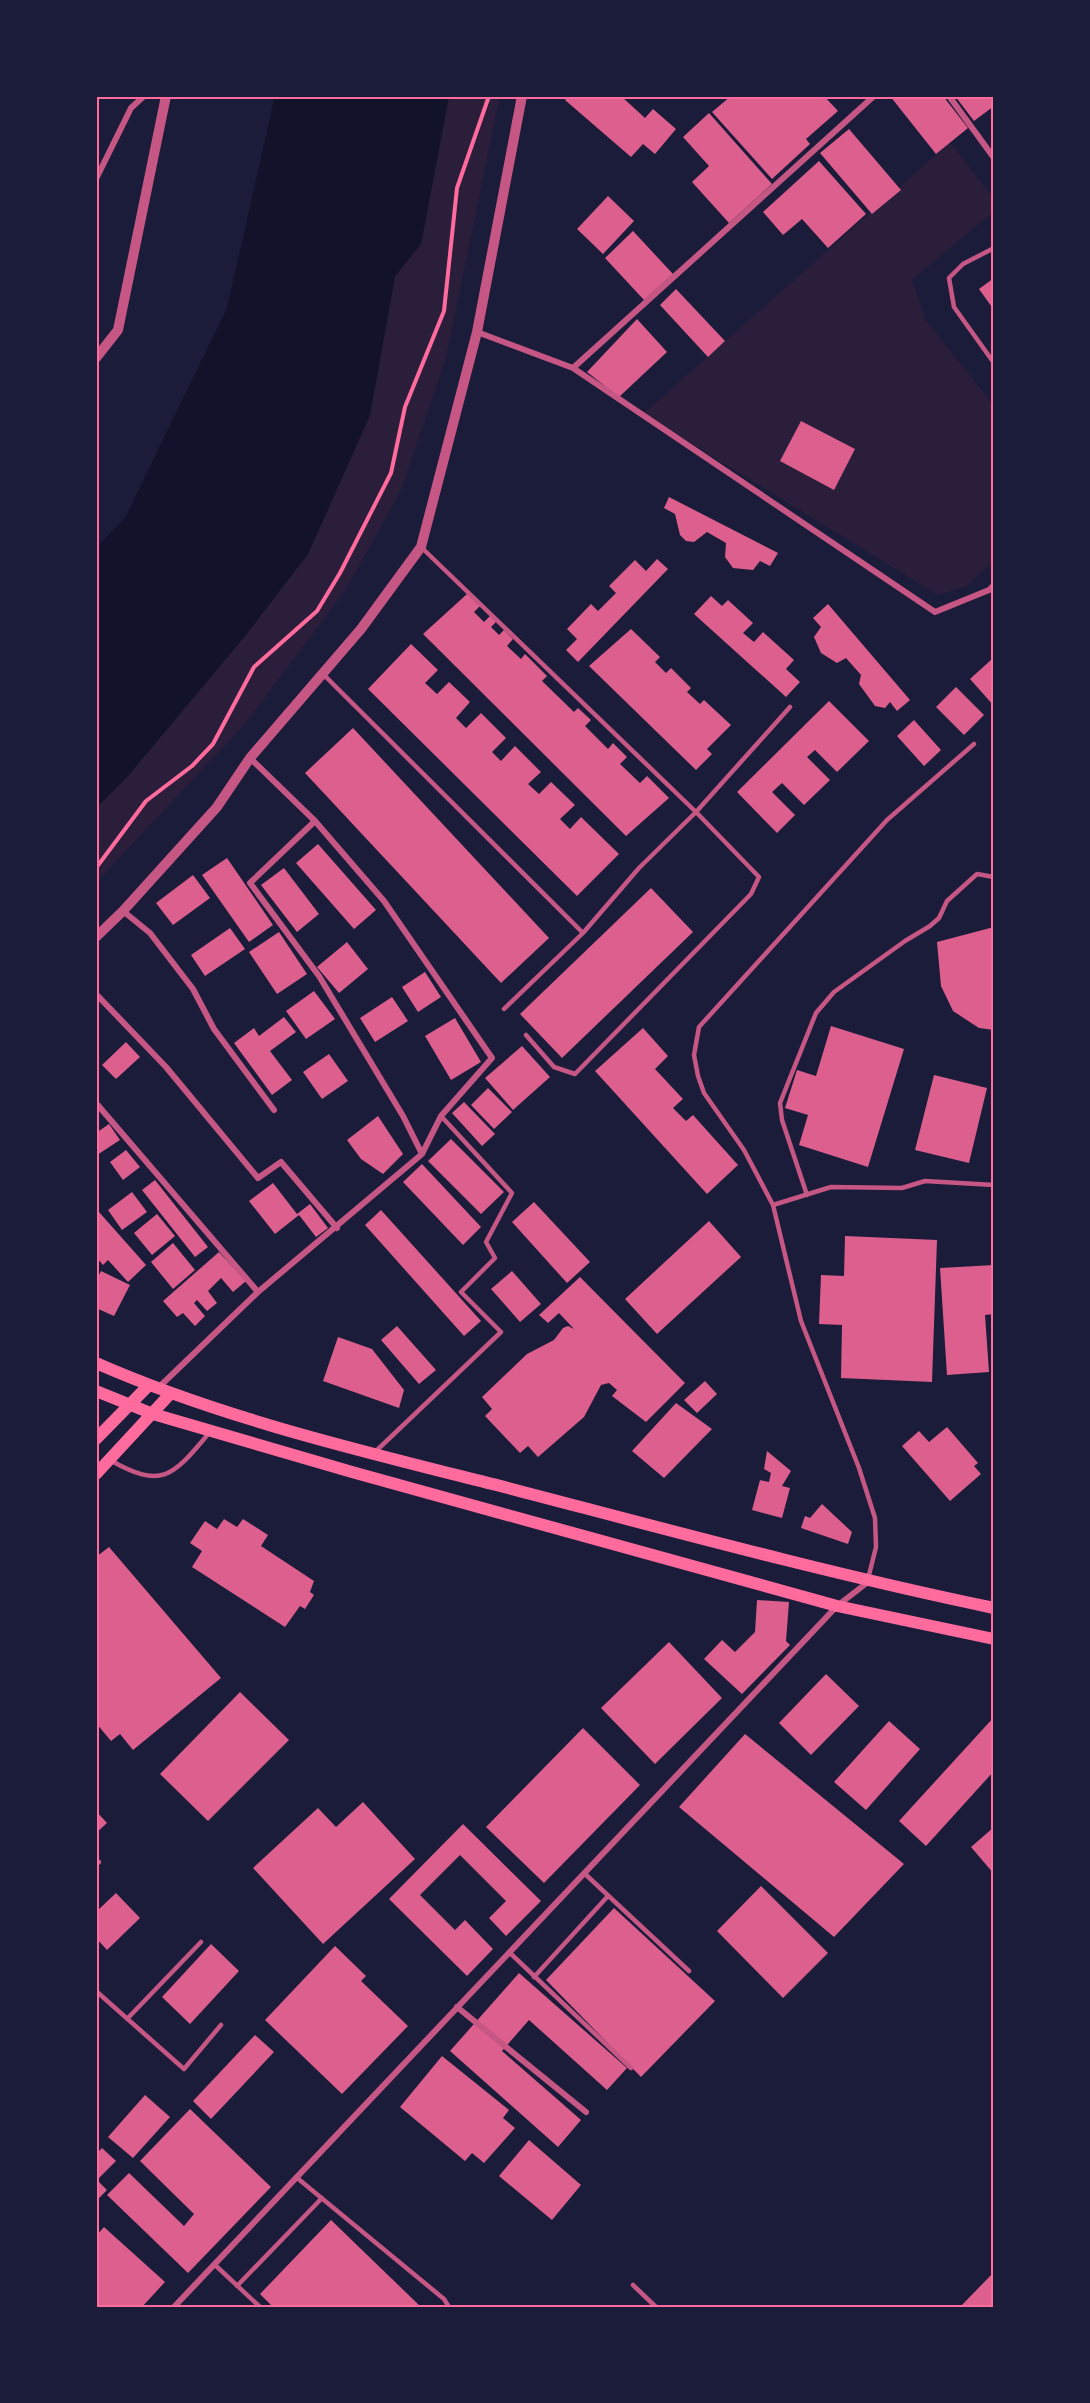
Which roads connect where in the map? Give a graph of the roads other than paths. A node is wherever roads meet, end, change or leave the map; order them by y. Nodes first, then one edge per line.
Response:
1 (144, 96) edge
2 (166, 96) edge
3 (522, 96) edge
4 (874, 96) edge
5 (949, 96) edge
6 (994, 158) edge
7 (96, 178) edge
8 (994, 248) edge
9 (477, 332) junction
10 (96, 358) edge
11 (994, 363) edge
12 (573, 368) junction
13 (421, 547) junction
14 (994, 585) edge
15 (322, 674) junction
16 (790, 707) dead end
17 (974, 744) dead end
18 (250, 758) junction
19 (696, 812) junction
20 (315, 821) junction
21 (994, 877) edge
22 (123, 911) junction
23 (583, 933) junction
24 (96, 937) edge
25 (96, 994) edge
26 (504, 1009) dead end
27 (526, 1035) dead end
28 (96, 1103) edge
29 (274, 1110) dead end
30 (441, 1116) junction
31 (422, 1154) junction
32 (994, 1185) edge
33 (807, 1195) junction
34 (773, 1205) junction
35 (337, 1228) junction
36 (258, 1292) junction
37 (96, 1363) edge
38 (152, 1387) junction
39 (96, 1391) edge
40 (171, 1393) junction
41 (130, 1405) junction
42 (153, 1414) junction
43 (211, 1431) junction
44 (96, 1439) edge
45 (373, 1453) junction
46 (110, 1460) junction
47 (96, 1474) edge
48 (868, 1582) junction
49 (837, 1606) junction
50 (994, 1608) edge
51 (994, 1639) edge
52 (584, 1874) junction
53 (608, 1896) junction
54 (201, 1942) dead end
55 (509, 1952) junction
56 (689, 1971) dead end
57 (534, 1977) junction
58 (96, 1992) edge
59 (457, 2007) junction
60 (128, 2019) junction
61 (221, 2025) dead end
62 (631, 2068) dead end
63 (586, 2112) dead end
64 (296, 2177) junction
65 (322, 2198) junction
66 (214, 2264) junction
67 (633, 2285) dead end
68 (237, 2286) junction
69 (174, 2307) edge
70 (260, 2307) edge
71 (449, 2307) edge
72 (656, 2307) edge

1 - 7 street
2 - 10 street
3 - 9 street
4 - 12 street
5 - 6 street
8 - 11 lane
9 - 12 street
9 - 13 street
12 - 14 street
13 - 15 street
13 - 19 lane
15 - 18 street
15 - 23 lane
16 - 19 lane
17 - 34 lane
18 - 20 street
18 - 22 street
19 - 23 lane
19 - 27 lane
20 - 30 street
20 - 31 street
21 - 33 lane
22 - 24 street
22 - 29 street
23 - 26 lane
25 - 35 street
28 - 36 street
30 - 31 street
30 - 45 lane
31 - 35 street
32 - 33 lane
33 - 34 lane
34 - 48 lane
35 - 36 street
36 - 38 street
37 - 38 main road
38 - 40 main road
38 - 41 main road
39 - 41 main road
40 - 42 main road
40 - 45 main road
41 - 42 main road
41 - 44 main road
42 - 43 main road
42 - 46 main road
43 - 46 lane
43 - 49 main road
45 - 48 main road
46 - 47 main road
48 - 49 street
48 - 50 main road
49 - 51 main road
49 - 52 street
52 - 53 lane
52 - 55 street
53 - 56 lane
53 - 57 lane
54 - 60 lane
55 - 57 lane
55 - 59 street
57 - 62 lane
58 - 60 lane
59 - 63 street
59 - 64 street
60 - 61 lane
64 - 65 lane
64 - 66 street
65 - 68 lane
65 - 71 lane
66 - 68 lane
66 - 69 street
67 - 72 lane
68 - 70 lane

